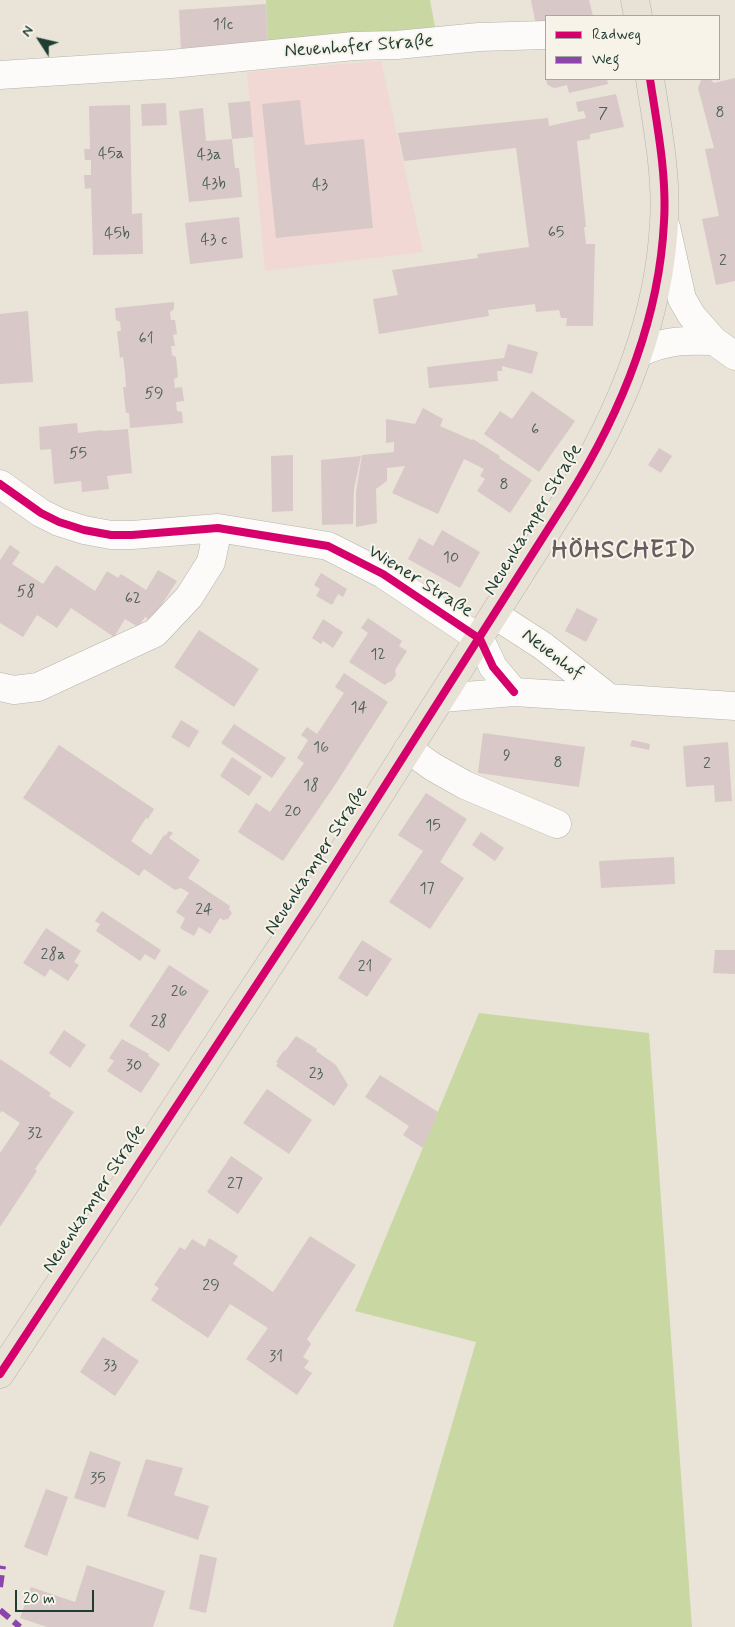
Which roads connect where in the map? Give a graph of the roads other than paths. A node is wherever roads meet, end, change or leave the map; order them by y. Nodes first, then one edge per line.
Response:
1 (635, 0) edge
2 (638, 15) edge
3 (545, 35) edge
4 (0, 75) edge
5 (650, 80) edge
6 (664, 221) junction
7 (725, 348) edge
8 (639, 353) junction
9 (0, 484) edge
10 (218, 528) junction
11 (495, 615) junction
12 (480, 639) junction
13 (0, 686) edge
14 (514, 692) junction
15 (442, 698) junction
16 (608, 698) junction
17 (735, 706) edge
18 (408, 749) junction
19 (556, 824) dead end
20 (0, 1374) edge

1 - 2 main road
3 - 4 street, Neuenhofer Straße
5 - 6 main road
6 - 7 street
6 - 8 main road
7 - 8 street
8 - 11 main road, Neuenkamper Straße
9 - 10 street, Wiener Straße
10 - 12 street, Wiener Straße
10 - 13 street
11 - 12 main road, Neuenkamper Straße
11 - 16 street, Neuenhof
12 - 14 street
12 - 15 main road, Neuenkamper Straße
14 - 15 street, Neuenhof
14 - 16 street, Neuenhof
15 - 18 main road, Neuenkamper Straße
16 - 17 street, Neuenhof
18 - 19 street
18 - 20 main road, Neuenkamper Straße

